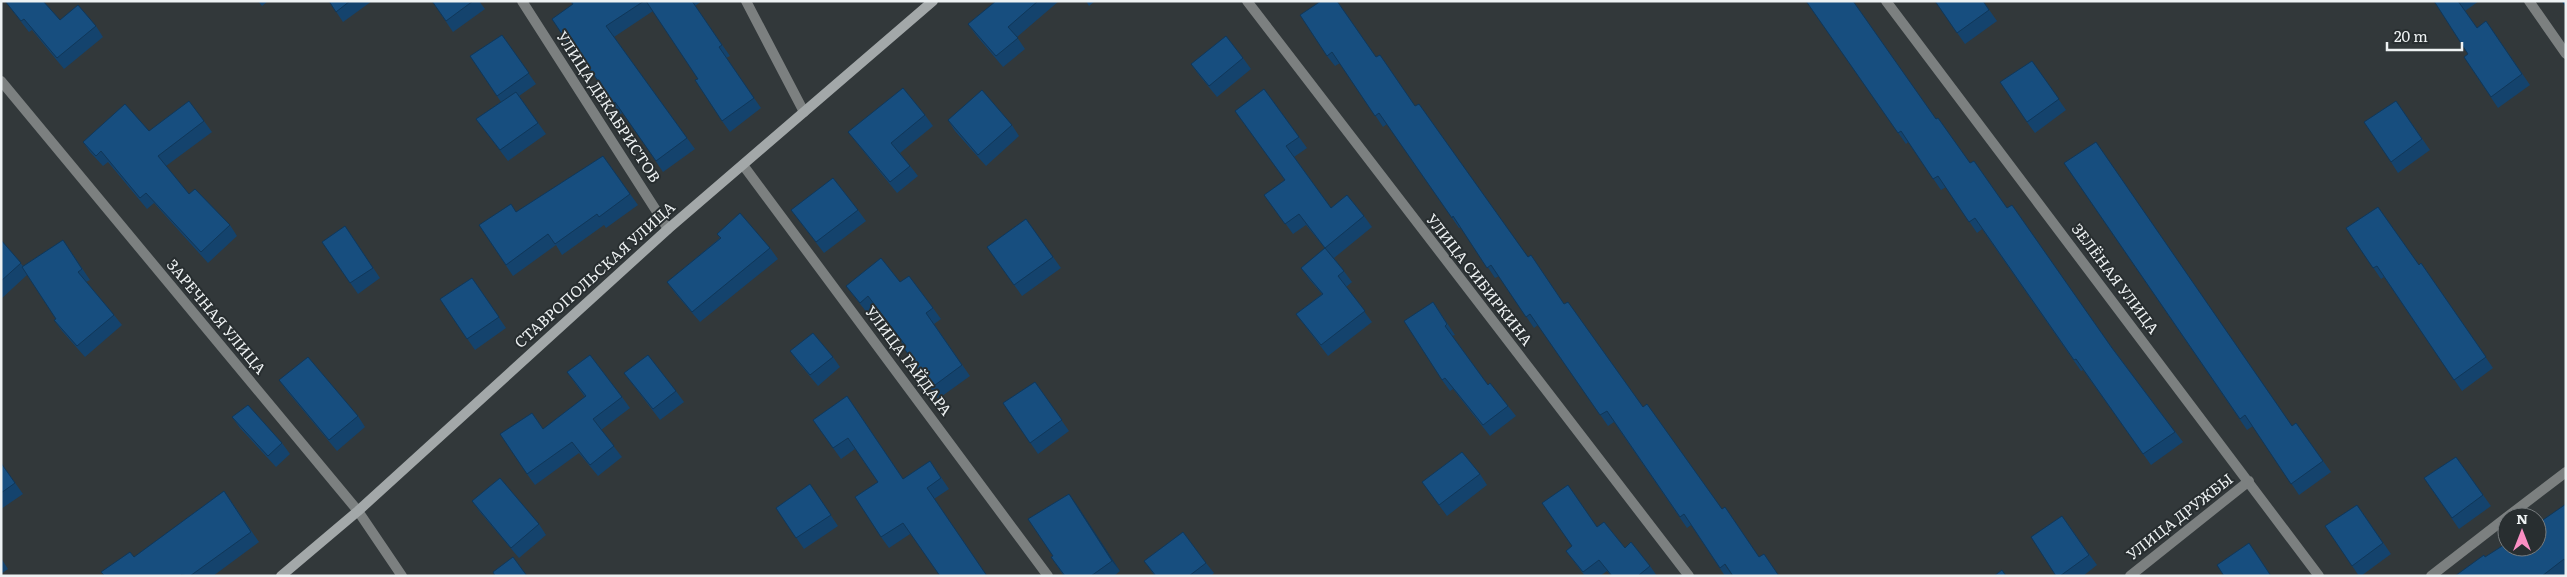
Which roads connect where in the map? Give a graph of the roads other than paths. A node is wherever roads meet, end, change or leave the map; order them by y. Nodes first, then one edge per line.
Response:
1 (522, 1) edge
2 (746, 1) edge
3 (933, 1) edge
4 (1247, 1) edge
5 (1886, 1) edge
6 (2529, 1) edge
7 (2566, 54) edge
8 (1, 81) edge
9 (804, 112) junction
10 (744, 165) junction
11 (668, 229) junction
12 (2566, 472) edge
13 (2249, 481) junction
14 (2520, 507) edge
15 (358, 511) junction
16 (2497, 525) edge
17 (281, 576) edge
18 (402, 576) edge
19 (1048, 576) edge
20 (1689, 576) edge
21 (2130, 576) edge
22 (2319, 576) edge
23 (2431, 576) edge

1 - 11 street, УЛИЦА ДЕКАБРИСТОВ
2 - 9 street
3 - 9 main road, СТАВРОПОЛЬСКАЯ УЛИЦА
4 - 20 street, УЛИЦА СИБИРКИНА
5 - 13 street, ЗЕЛЁНАЯ УЛИЦА
6 - 7 street
8 - 15 street, ЗАРЕЧНАЯ УЛИЦА
9 - 10 main road, СТАВРОПОЛЬСКАЯ УЛИЦА
10 - 11 main road, СТАВРОПОЛЬСКАЯ УЛИЦА
10 - 19 street, УЛИЦА ГАЙДАРА
11 - 15 main road, СТАВРОПОЛЬСКАЯ УЛИЦА
12 - 14 street
13 - 21 street, УЛИЦА ДРУЖБЫ
13 - 22 street, ЗЕЛЁНАЯ УЛИЦА
15 - 17 main road, СТАВРОПОЛЬСКАЯ УЛИЦА
15 - 18 street, ЗАРЕЧНАЯ УЛИЦА
16 - 23 street

